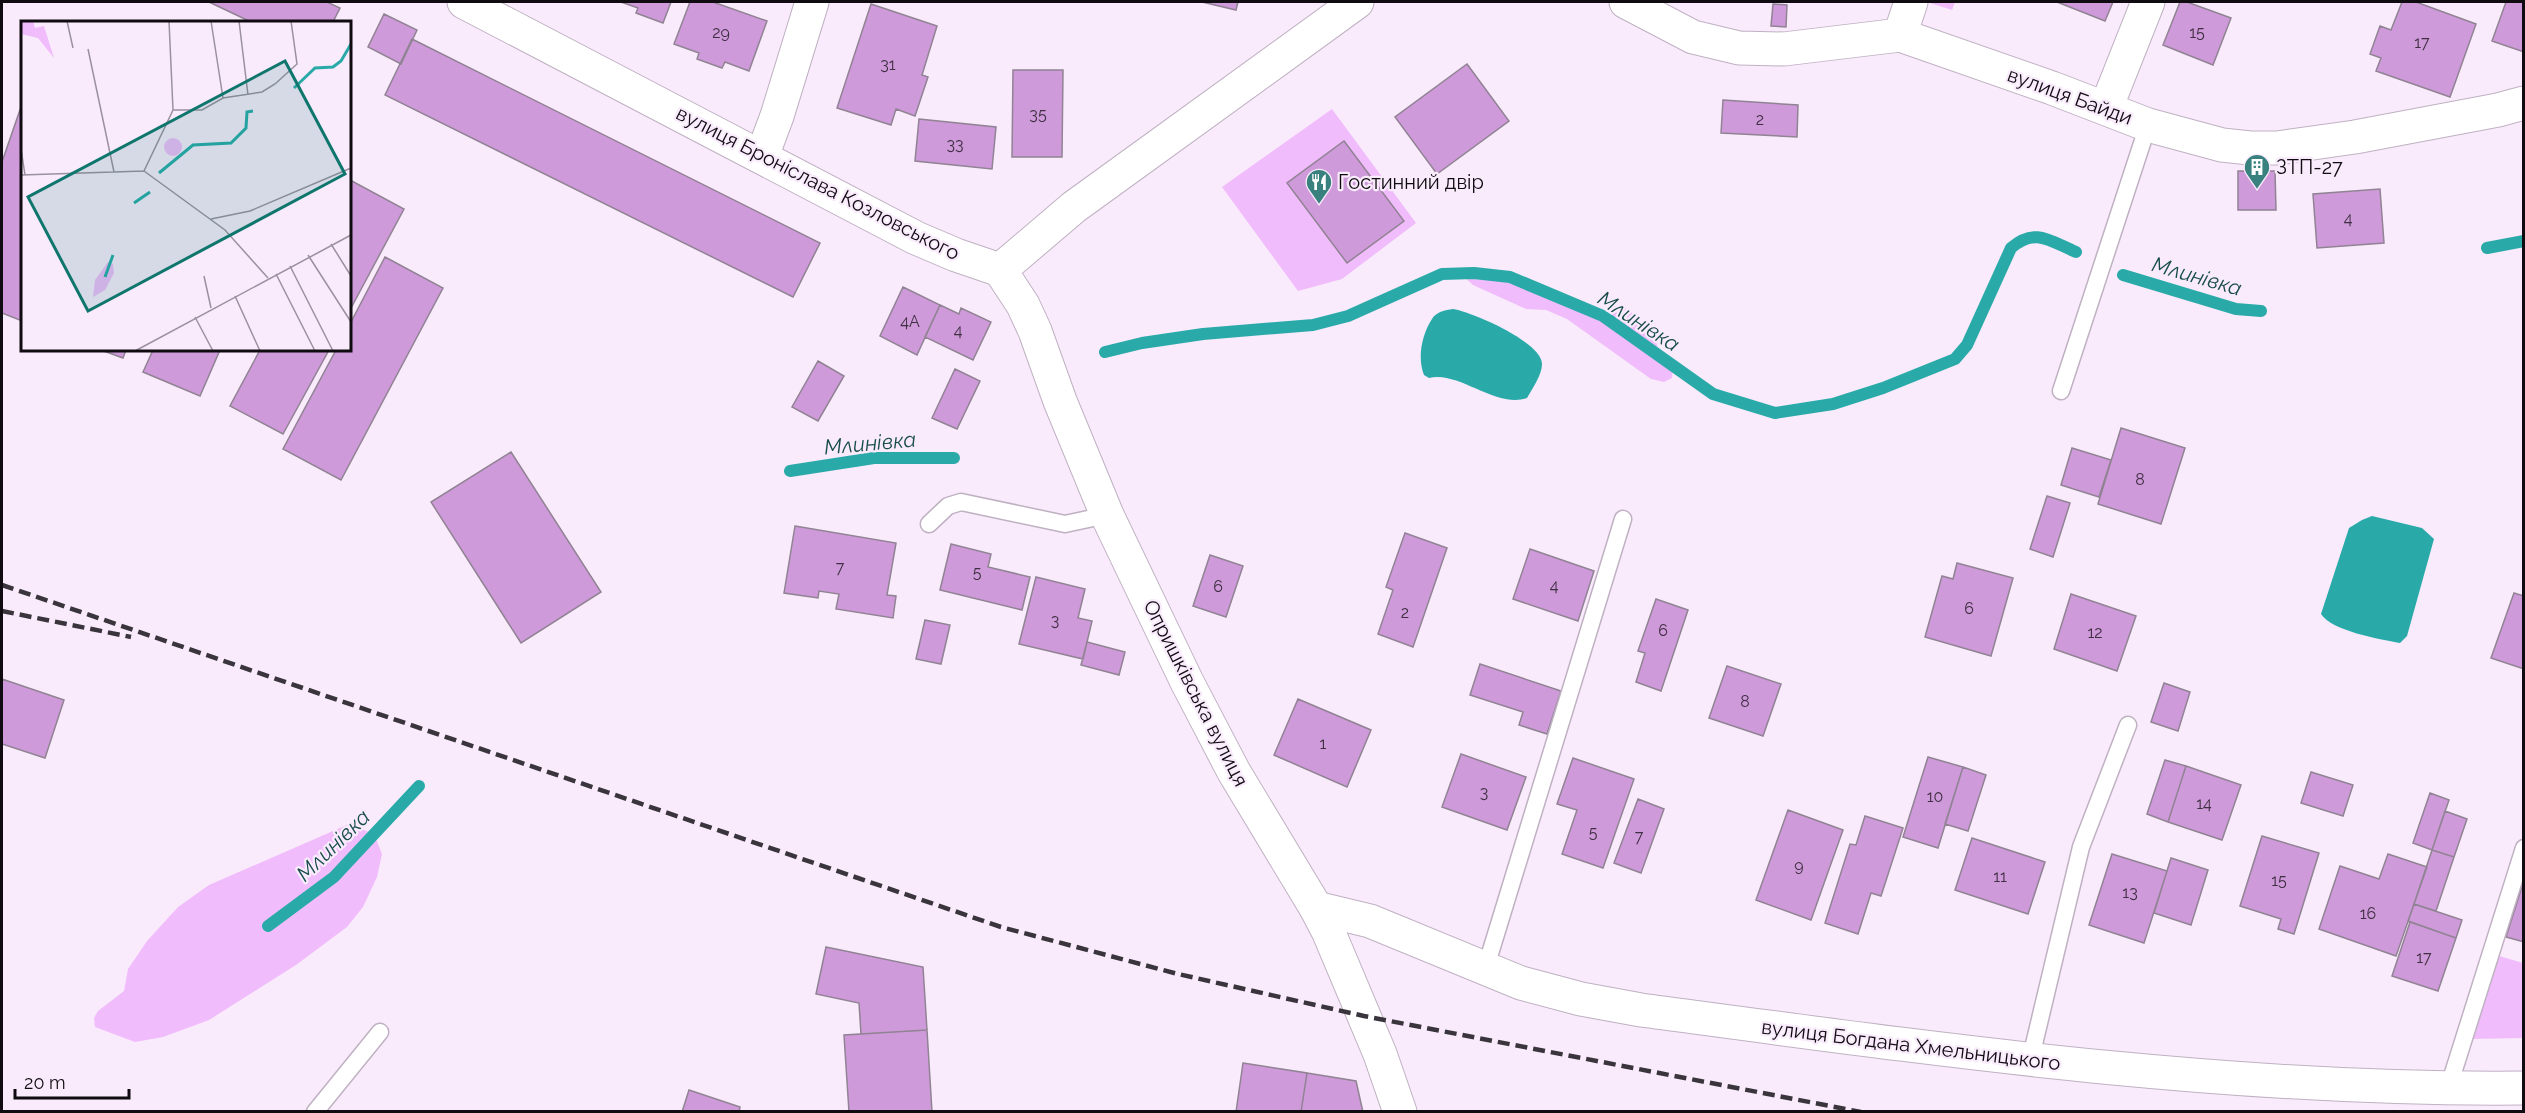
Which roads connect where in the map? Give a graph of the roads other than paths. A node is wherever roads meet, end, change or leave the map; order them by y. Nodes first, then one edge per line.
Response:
1 (464, 2) edge
2 (812, 2) edge
3 (1357, 2) edge
4 (1626, 2) edge
5 (1911, 2) edge
6 (2148, 2) edge
7 (1900, 35) junction
8 (2523, 103) edge
9 (2106, 108) junction
10 (2148, 125) junction
11 (762, 156) junction
12 (1000, 270) junction
13 (2061, 391) dead end
14 (1107, 515) junction
15 (1623, 519) dead end
16 (929, 524) dead end
17 (2128, 725) dead end
18 (2523, 848) edge
19 (1316, 908) junction
20 (1485, 970) junction
21 (380, 1032) dead end
22 (2030, 1061) junction
23 (2523, 1088) edge
24 (2448, 1089) junction
25 (315, 1112) edge
26 (1400, 1112) edge

1 - 11 street, вулиця Броніслава Козловського
2 - 11 street
3 - 12 street
4 - 7 street, вулиця Байди
5 - 7 street
6 - 9 street
7 - 9 street, вулиця Байди
8 - 10 street, вулиця Байди
9 - 10 street, вулиця Байди
10 - 13 lane
11 - 12 street, вулиця Броніслава Козловського
12 - 14 street, Опришківська вулиця
14 - 16 lane
14 - 19 street, Опришківська вулиця
15 - 20 lane
17 - 22 lane
18 - 24 lane
19 - 20 street, вулиця Богдана Хмельницького
19 - 26 street, Опришківська вулиця
20 - 22 street, вулиця Богдана Хмельницького
21 - 25 lane
22 - 24 street, вулиця Богдана Хмельницького
23 - 24 street, вулиця Богдана Хмельницького

